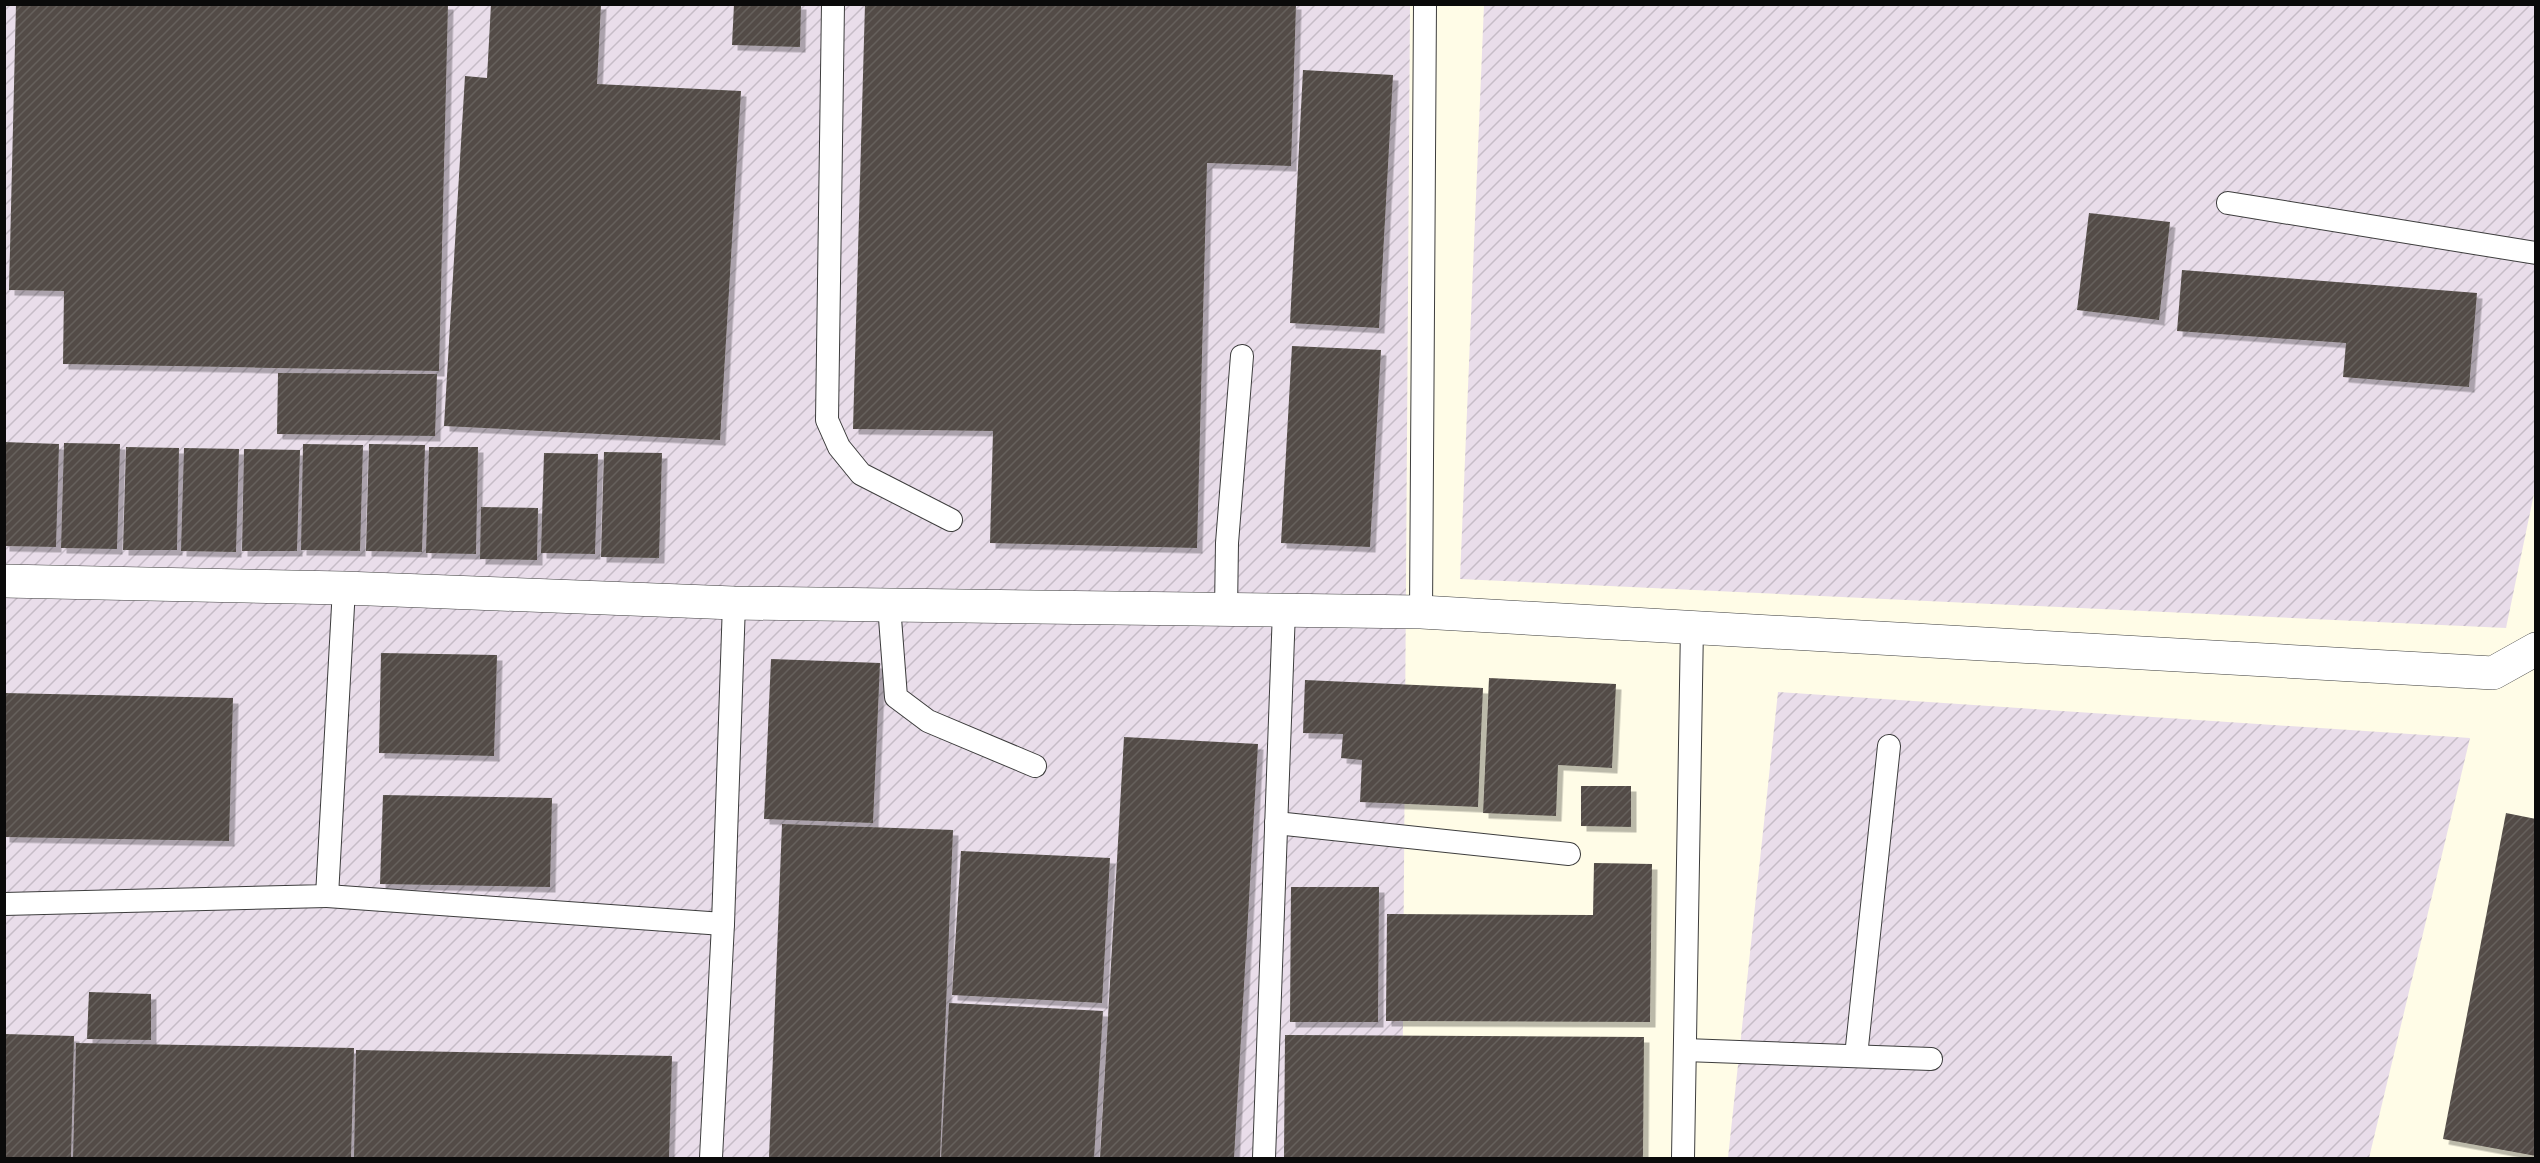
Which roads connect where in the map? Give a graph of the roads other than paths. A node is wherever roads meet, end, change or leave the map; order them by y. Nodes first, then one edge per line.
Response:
1 (833, 4) edge
2 (1425, 4) edge
3 (2228, 203) dead end
4 (2535, 253) edge
5 (1242, 356) dead end
6 (951, 520) dead end
7 (4, 581) edge
8 (344, 588) junction
9 (734, 603) junction
10 (889, 605) junction
11 (1226, 610) junction
12 (1284, 610) junction
13 (1421, 612) junction
14 (1692, 626) junction
15 (2535, 649) edge
16 (1889, 746) dead end
17 (1035, 766) dead end
18 (1276, 823) junction
19 (1569, 854) dead end
20 (327, 896) junction
21 (4, 904) edge
22 (723, 924) junction
23 (1685, 1050) junction
24 (1856, 1056) junction
25 (1931, 1059) dead end
26 (711, 1158) edge
27 (1264, 1158) edge
28 (1683, 1158) edge

1 - 6 lane
2 - 13 lane
3 - 4 lane
5 - 11 lane
7 - 8 street
8 - 9 street
8 - 20 lane
9 - 10 street
9 - 22 lane
10 - 11 street
10 - 17 lane
11 - 12 street
12 - 13 street
12 - 18 lane
13 - 14 street
14 - 15 street
14 - 23 lane
16 - 24 lane
18 - 19 lane
18 - 27 lane
20 - 21 lane
20 - 22 lane
22 - 26 lane
23 - 24 lane
23 - 28 lane
24 - 25 lane

